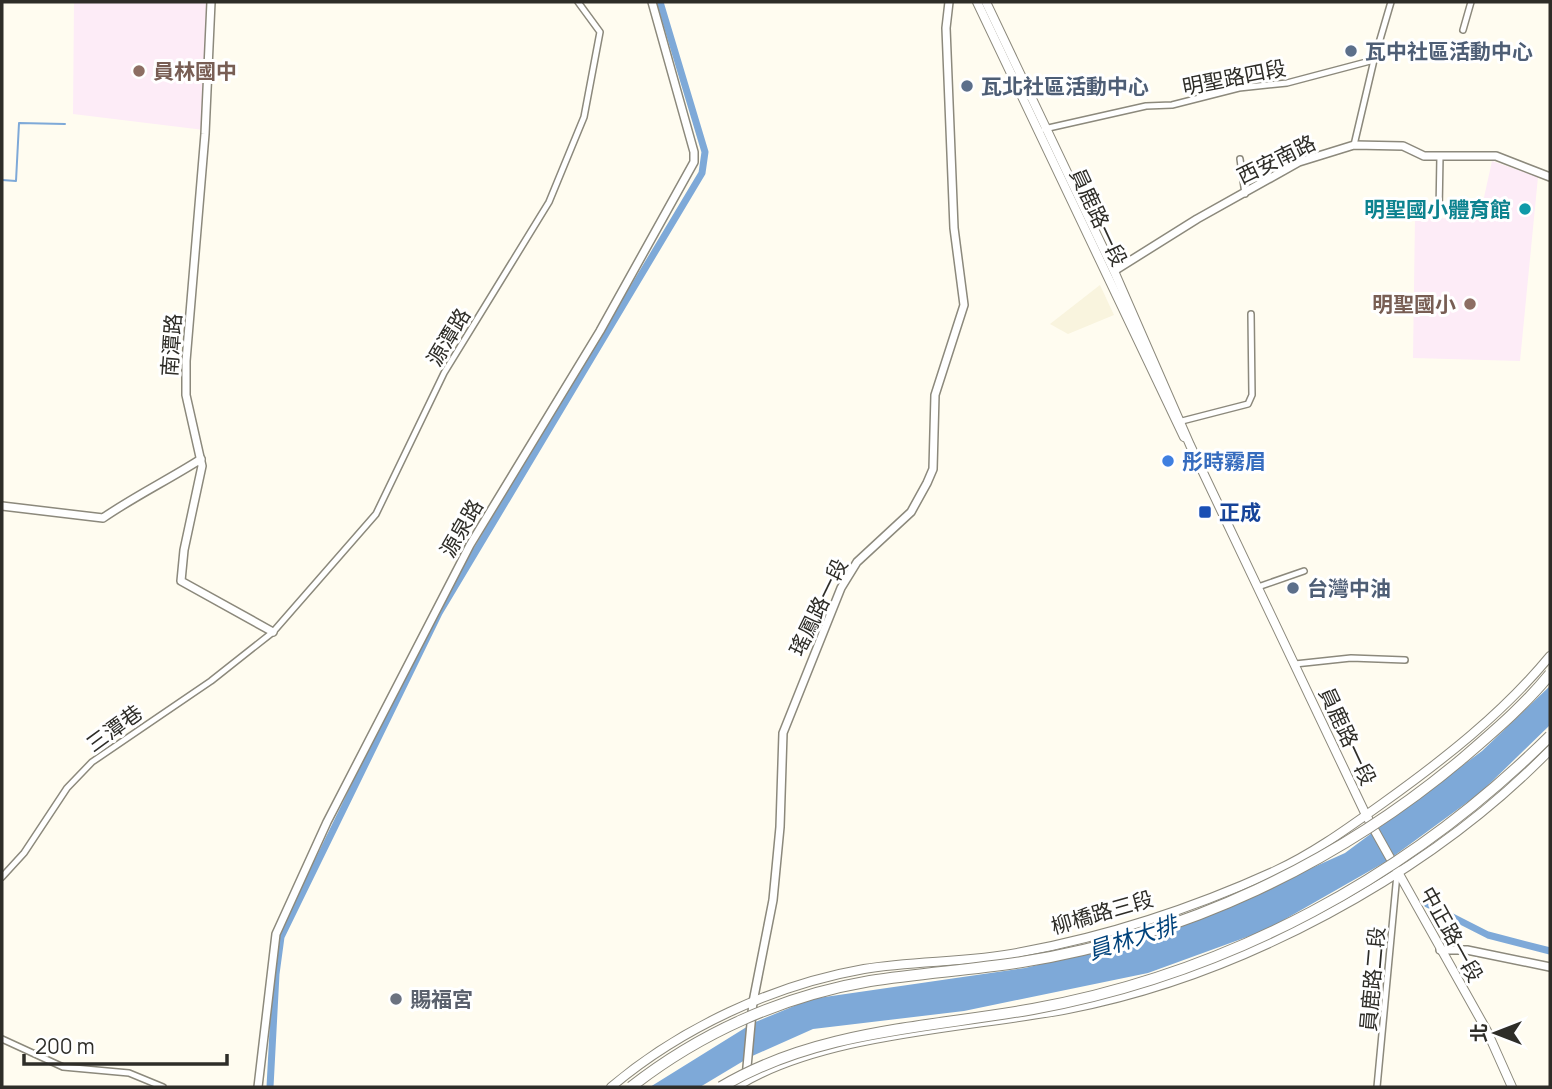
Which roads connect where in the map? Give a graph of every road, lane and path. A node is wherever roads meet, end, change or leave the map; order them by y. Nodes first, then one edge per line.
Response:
1 (211, 2) edge
2 (578, 2) edge
3 (652, 2) edge
4 (949, 2) edge
5 (977, 2) edge
6 (986, 2) edge
7 (1391, 2) edge
8 (1471, 2) edge
9 (1463, 30) dead end
10 (1374, 60) junction
11 (1042, 130) junction
12 (1354, 145) junction
13 (1440, 156) junction
14 (1240, 159) dead end
15 (1550, 177) edge
16 (1245, 194) junction
17 (1439, 212) dead end
18 (1114, 271) junction
19 (1251, 314) dead end
20 (1182, 421) junction
21 (1190, 445) junction
22 (201, 459) junction
23 (2, 506) edge
24 (1304, 571) dead end
25 (1258, 587) junction
26 (273, 632) junction
27 (1550, 656) edge
28 (1405, 660) dead end
29 (1295, 664) junction
30 (1550, 674) edge
31 (1550, 736) edge
32 (1550, 750) edge
33 (1366, 815) junction
34 (1373, 830) joint
35 (1397, 873) junction
36 (2, 877) edge
37 (1440, 950) junction
38 (1550, 967) edge
39 (753, 1002) junction
40 (2, 1039) edge
41 (740, 1085) edge
42 (163, 1087) edge
43 (258, 1087) edge
44 (611, 1087) edge
45 (631, 1087) edge
46 (721, 1087) edge
47 (1377, 1087) edge
48 (1512, 1087) edge

1 - 22 street, 南潭路
2 - 26 street, 源潭路
3 - 43 street, 源泉路
4 - 39 street, 瑤鳳路一段
5 - 11 main road, 員鹿路一段
6 - 11 main road, 員鹿路一段
7 - 10 street
8 - 9 street
10 - 11 street, 明聖路四段
10 - 12 street
11 - 18 main road, 員鹿路一段
11 - 21 main road, 員鹿路一段
12 - 13 street, 西安南路
12 - 16 street, 西安南路
13 - 15 street, 西安南路
13 - 17 street
14 - 16 street
16 - 18 street, 西安南路
18 - 20 main road, 員鹿路一段
19 - 20 street
20 - 21 main road, 員鹿路一段
21 - 25 main road, 員鹿路一段
22 - 23 street
22 - 26 street, 南潭路
24 - 25 street
25 - 29 main road, 員鹿路一段
26 - 36 street, 三潭巷
27 - 33 main road, 柳橋路三段
28 - 29 street
29 - 33 main road, 員鹿路一段
30 - 45 highway, bridge
31 - 46 highway, bridge
32 - 35 main road
33 - 34 main road, 員鹿路一段
33 - 39 main road, 柳橋路三段
34 - 35 main road, 中正路一段
35 - 37 main road, 中正路一段
35 - 41 main road
35 - 47 street, 員鹿路二段
37 - 38 street
37 - 48 main road, 中正路一段
39 - 41 street, 瑤鳳路一段
39 - 44 main road, 柳橋路三段
40 - 42 street

